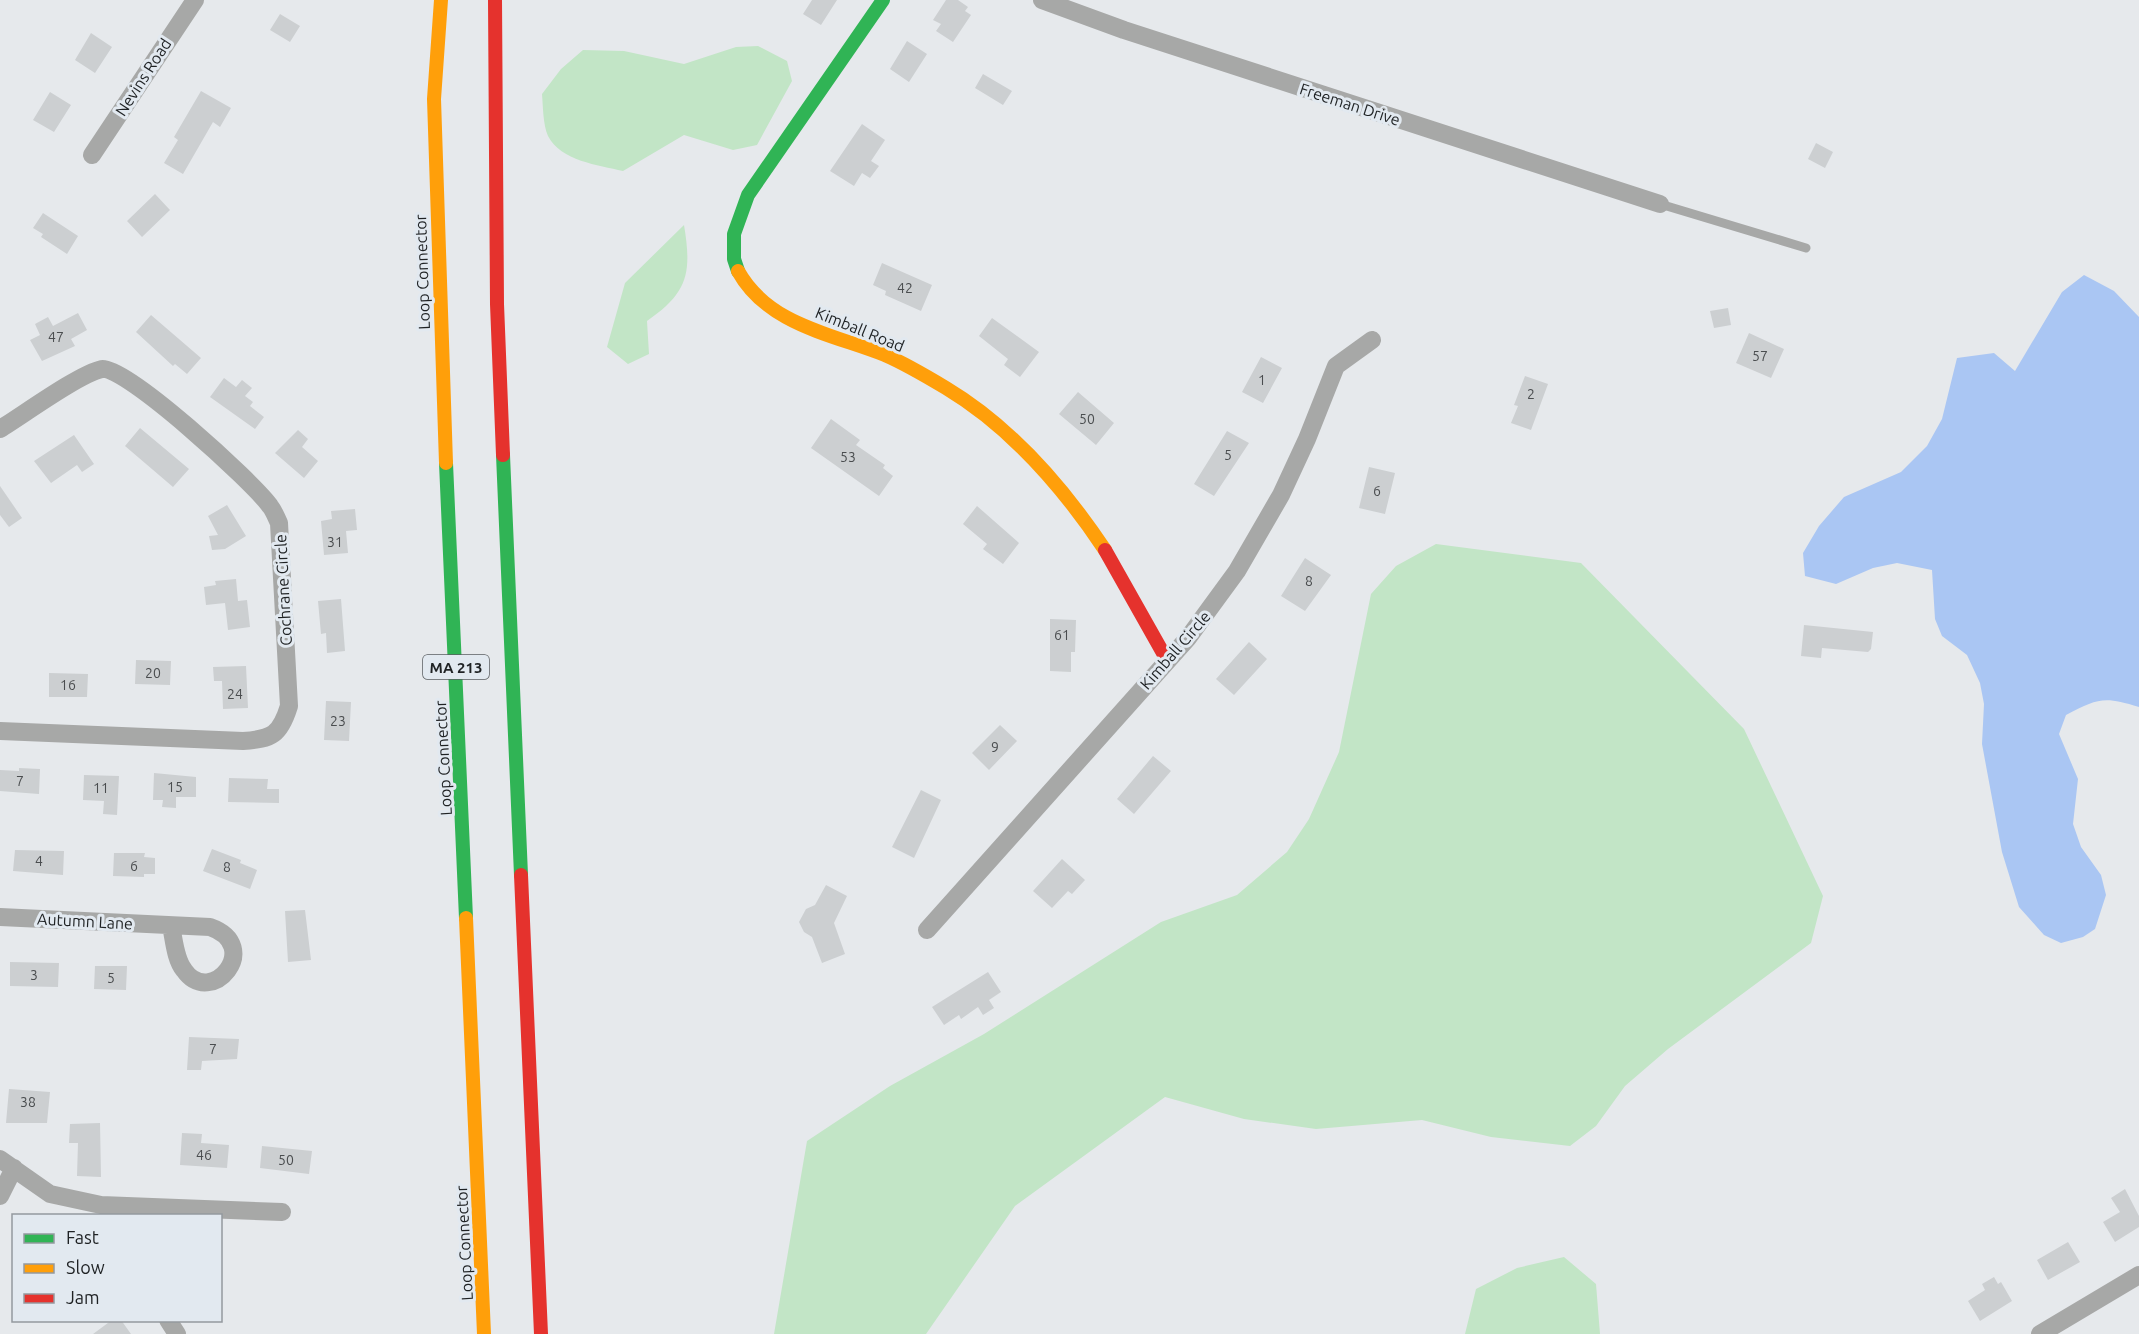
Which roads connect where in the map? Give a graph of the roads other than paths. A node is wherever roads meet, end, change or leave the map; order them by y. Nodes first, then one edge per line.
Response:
1 (195, 0) edge
2 (441, 0) edge
3 (495, 0) edge
4 (883, 0) edge
5 (1042, 0) edge
6 (92, 155) dead end
7 (1660, 204) joint
8 (1806, 248) dead end
9 (1372, 340) dead end
10 (0, 429) edge
11 (1167, 660) junction
12 (0, 731) edge
13 (0, 917) edge
14 (171, 926) dead end
15 (927, 930) dead end
16 (7, 1164) edge
17 (0, 1196) edge
18 (104, 1210) edge
19 (282, 1212) dead end
20 (2139, 1275) edge
21 (484, 1334) edge
22 (541, 1334) edge
23 (2040, 1334) edge

1 - 6 street, Nevins Road
2 - 21 main road, Loop Connector / MA 213
3 - 22 main road, MA 213
4 - 11 main road, Kimball Road
5 - 7 street, Freeman Drive
7 - 8 lane
9 - 11 street, Kimball Circle
10 - 12 street, Cochrane Circle
11 - 15 street, Kimball Circle
13 - 14 street, Autumn Lane
16 - 17 street
16 - 18 street
18 - 19 street
20 - 23 street

